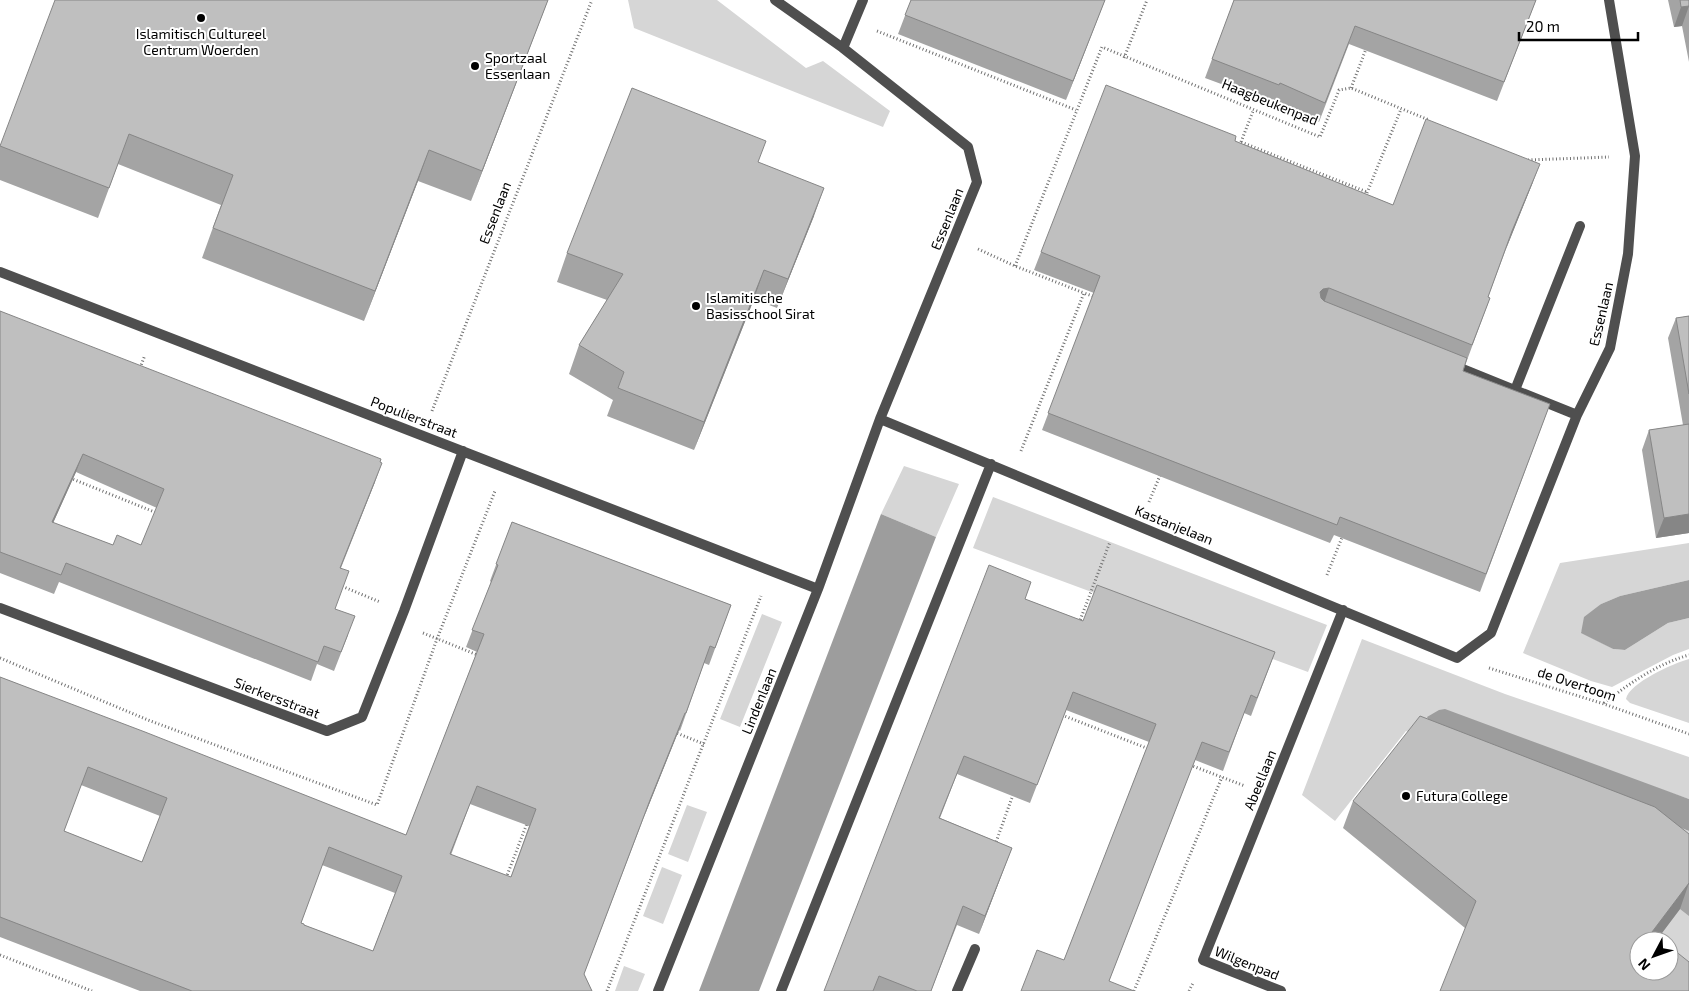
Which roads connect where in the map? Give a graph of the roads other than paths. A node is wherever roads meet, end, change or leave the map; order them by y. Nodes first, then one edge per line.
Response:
1 (775, 0) edge
2 (863, 0) edge
3 (1609, 0) edge
4 (843, 48) junction
5 (1580, 226) dead end
6 (0, 272) edge
7 (1443, 361) edge
8 (1515, 390) junction
9 (1577, 415) junction
10 (880, 418) junction
11 (463, 451) junction
12 (990, 464) junction
13 (818, 589) junction
14 (0, 608) edge
15 (1343, 610) junction
16 (1457, 658) joint
17 (975, 949) dead end
18 (1203, 960) joint
19 (658, 991) edge
20 (781, 991) edge
21 (957, 991) edge
22 (1281, 991) edge

1 - 4 street, Essenlaan
2 - 4 street
3 - 9 street, Essenlaan
4 - 10 street, Essenlaan
5 - 8 street
6 - 11 street, Populierstraat
7 - 8 street
8 - 9 street
9 - 16 street, Essenlaan
10 - 12 street, Kastanjelaan
10 - 13 street, Lindenlaan
11 - 13 street, Populierstraat
11 - 14 street, Sierkersstraat
12 - 15 street, Kastanjelaan
12 - 20 street
13 - 19 street, Lindenlaan
15 - 16 street, Kastanjelaan
15 - 18 street, Abeellaan
17 - 21 street
18 - 22 street, Wilgenpad

